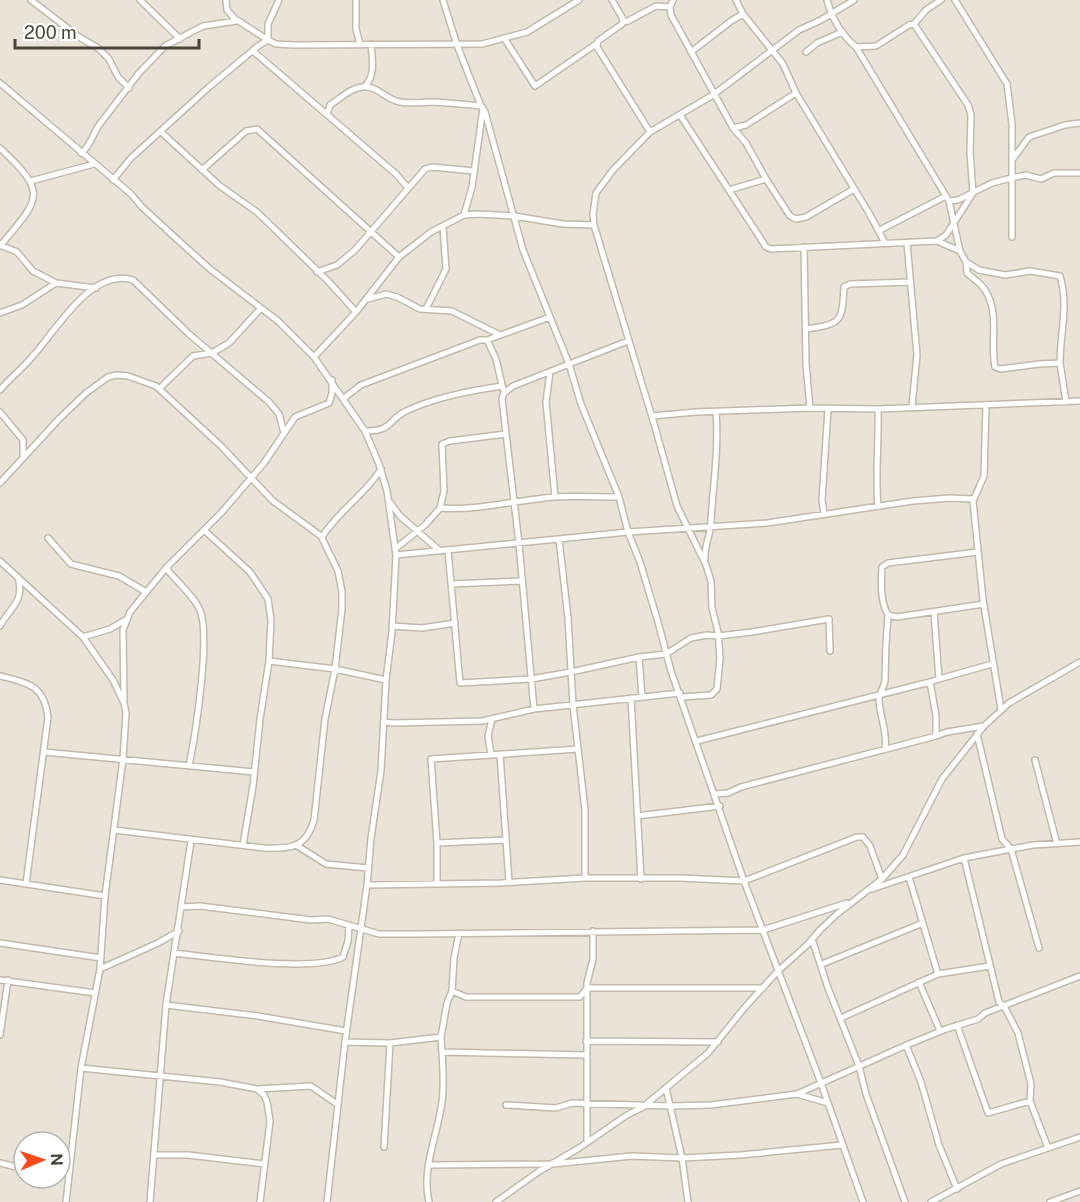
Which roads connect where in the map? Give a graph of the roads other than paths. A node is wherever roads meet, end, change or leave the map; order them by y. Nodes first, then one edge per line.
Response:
1 (31, 0) edge
2 (140, 0) edge
3 (226, 0) edge
4 (279, 0) edge
5 (356, 0) edge
6 (443, 0) edge
7 (579, 0) edge
8 (612, 0) edge
9 (673, 0) edge
10 (736, 0) edge
11 (827, 0) edge
12 (854, 0) edge
13 (941, 0) edge
14 (955, 0) edge
15 (146, 2) edge
16 (670, 7) junction
17 (743, 14) junction
18 (831, 14) junction
19 (239, 21) junction
20 (623, 22) junction
21 (914, 24) junction
22 (842, 32) junction
23 (504, 38) junction
24 (180, 39) junction
25 (268, 40) junction
26 (360, 44) junction
27 (371, 44) junction
28 (596, 44) junction
29 (457, 45) junction
30 (856, 47) junction
31 (771, 49) junction
32 (253, 51) junction
33 (691, 52) junction
34 (806, 52) dead end
35 (0, 83) edge
36 (365, 86) junction
37 (129, 88) junction
38 (796, 93) junction
39 (713, 95) junction
40 (482, 107) junction
41 (327, 114) junction
42 (680, 116) junction
43 (1080, 123) edge
44 (733, 128) junction
45 (161, 132) junction
46 (650, 132) junction
47 (0, 148) edge
48 (81, 153) junction
49 (1012, 160) junction
50 (94, 164) junction
51 (202, 170) junction
52 (474, 171) junction
53 (1080, 173) edge
54 (1011, 178) junction
55 (766, 179) junction
56 (113, 180) junction
57 (31, 181) junction
58 (408, 188) junction
59 (854, 189) junction
60 (729, 190) junction
61 (973, 193) junction
62 (946, 199) junction
63 (464, 215) junction
64 (514, 216) junction
65 (952, 224) junction
66 (594, 225) junction
67 (443, 226) junction
68 (880, 230) junction
69 (370, 233) junction
70 (1012, 237) dead end
71 (937, 241) junction
72 (885, 243) junction
73 (907, 243) junction
74 (0, 245) edge
75 (804, 247) junction
76 (960, 251) junction
77 (399, 257) junction
78 (966, 262) junction
79 (317, 272) junction
80 (910, 282) junction
81 (56, 283) junction
82 (96, 288) junction
83 (366, 299) junction
84 (261, 308) junction
85 (426, 309) junction
86 (356, 312) junction
87 (0, 313) edge
88 (550, 317) junction
89 (806, 329) junction
90 (500, 335) junction
91 (487, 340) junction
92 (628, 341) junction
93 (212, 353) junction
94 (314, 357) junction
95 (1060, 363) junction
96 (569, 364) junction
97 (550, 372) junction
98 (332, 379) junction
99 (502, 386) junction
100 (159, 389) junction
101 (0, 390) edge
102 (504, 393) junction
103 (344, 398) junction
104 (1080, 401) edge
105 (1066, 402) junction
106 (986, 405) junction
107 (912, 406) junction
108 (810, 408) junction
109 (828, 409) junction
110 (878, 409) junction
111 (0, 412) edge
112 (716, 412) junction
113 (652, 416) junction
114 (365, 432) junction
115 (284, 433) junction
116 (506, 434) junction
117 (21, 460) junction
118 (381, 469) junction
119 (250, 477) junction
120 (0, 483) edge
121 (555, 497) junction
122 (619, 497) junction
123 (388, 499) junction
124 (974, 499) junction
125 (514, 502) junction
126 (878, 506) junction
127 (440, 508) junction
128 (824, 514) junction
129 (711, 526) junction
130 (686, 527) junction
131 (204, 530) junction
132 (418, 531) junction
133 (628, 532) junction
134 (322, 537) junction
135 (48, 538) dead end
136 (559, 539) junction
137 (519, 544) junction
138 (440, 550) junction
139 (448, 550) junction
140 (395, 552) junction
141 (978, 552) junction
142 (0, 561) edge
143 (706, 565) junction
144 (166, 568) junction
145 (17, 575) junction
146 (522, 581) junction
147 (451, 584) junction
148 (146, 592) junction
149 (984, 604) junction
150 (934, 612) junction
151 (888, 615) junction
152 (128, 618) junction
153 (455, 623) junction
154 (0, 626) edge
155 (392, 627) junction
156 (718, 636) junction
157 (82, 637) junction
158 (830, 651) dead end
159 (666, 654) junction
160 (639, 657) junction
161 (269, 661) junction
162 (1080, 662) edge
163 (992, 664) junction
164 (335, 669) junction
165 (571, 672) junction
166 (0, 676) edge
167 (531, 679) junction
168 (939, 679) junction
169 (386, 680) junction
170 (930, 682) junction
171 (681, 695) junction
172 (879, 695) junction
173 (642, 697) junction
174 (632, 698) junction
175 (124, 703) junction
176 (573, 705) junction
177 (534, 709) junction
178 (1001, 709) junction
179 (492, 719) junction
180 (384, 722) junction
181 (984, 726) junction
182 (976, 734) junction
183 (936, 736) junction
184 (697, 741) junction
185 (579, 749) junction
186 (885, 750) junction
187 (44, 752) junction
188 (500, 754) junction
189 (490, 755) junction
190 (123, 759) junction
191 (1035, 760) dead end
192 (189, 766) junction
193 (254, 772) junction
194 (715, 794) junction
195 (720, 806) junction
196 (637, 816) junction
197 (114, 830) junction
198 (506, 840) junction
199 (191, 841) junction
200 (1080, 842) edge
201 (437, 843) junction
202 (1057, 844) junction
203 (243, 845) junction
204 (296, 845) junction
205 (1011, 849) junction
206 (964, 858) junction
207 (368, 868) junction
208 (909, 877) junction
209 (585, 878) junction
210 (641, 879) junction
211 (882, 879) junction
212 (0, 880) edge
213 (744, 881) junction
214 (509, 882) junction
215 (26, 884) junction
216 (437, 884) junction
217 (367, 885) junction
218 (868, 891) junction
219 (105, 896) junction
220 (850, 903) junction
221 (181, 907) junction
222 (923, 924) junction
223 (349, 925) junction
224 (361, 928) junction
225 (763, 930) junction
226 (179, 931) junction
227 (593, 931) junction
228 (459, 933) junction
229 (812, 939) junction
230 (0, 943) edge
231 (1039, 948) dead end
232 (174, 953) junction
233 (101, 958) junction
234 (822, 964) junction
235 (990, 966) junction
236 (100, 969) junction
237 (778, 971) junction
238 (938, 974) junction
239 (1080, 976) edge
240 (0, 980) edge
241 (8, 980) junction
242 (919, 982) junction
243 (587, 988) junction
244 (764, 988) junction
245 (452, 991) junction
246 (95, 993) junction
247 (166, 1005) junction
248 (1004, 1006) junction
249 (841, 1018) junction
250 (957, 1025) junction
251 (346, 1031) junction
252 (940, 1031) junction
253 (0, 1035) edge
254 (441, 1037) junction
255 (586, 1041) junction
256 (345, 1042) junction
257 (718, 1042) junction
258 (390, 1043) junction
259 (906, 1045) junction
260 (442, 1053) junction
261 (586, 1055) junction
262 (859, 1066) junction
263 (81, 1068) junction
264 (161, 1076) junction
265 (821, 1083) junction
266 (666, 1088) junction
267 (257, 1089) junction
268 (797, 1094) junction
269 (1030, 1101) junction
270 (586, 1103) junction
271 (828, 1103) junction
272 (337, 1104) junction
273 (506, 1105) dead end
274 (670, 1106) junction
275 (643, 1107) junction
276 (1080, 1137) edge
277 (587, 1142) junction
278 (842, 1145) junction
279 (384, 1147) dead end
280 (72, 1148) edge
281 (1048, 1148) junction
282 (155, 1155) junction
283 (682, 1158) junction
284 (265, 1164) junction
285 (553, 1164) junction
286 (429, 1165) junction
287 (957, 1189) junction
288 (1080, 1191) edge
289 (150, 1202) edge
290 (260, 1202) edge
291 (327, 1202) edge
292 (429, 1202) edge
293 (496, 1202) edge
294 (688, 1202) edge
295 (863, 1202) edge
296 (905, 1202) edge
297 (931, 1202) edge
298 (1050, 1202) edge

1 - 37 street
2 - 15 street
3 - 19 street
4 - 25 street
5 - 26 street
6 - 29 street
7 - 23 street
8 - 20 street
9 - 16 street
10 - 17 street
11 - 18 street
12 - 18 street
13 - 21 street
14 - 49 street
15 - 24 street
16 - 20 street
16 - 33 street
17 - 31 street
17 - 33 street
18 - 22 street
18 - 31 street
19 - 24 street
19 - 25 street
20 - 28 street
21 - 30 street
21 - 61 street
22 - 30 street
22 - 34 street
23 - 28 street
23 - 29 street
24 - 37 street
25 - 26 street
25 - 32 street
26 - 27 street
27 - 29 street
27 - 36 street
28 - 46 street
29 - 40 street
30 - 62 street
31 - 38 street
31 - 39 street
32 - 41 street
32 - 45 street
33 - 39 street
35 - 48 street
36 - 40 street
36 - 41 street
37 - 48 street
38 - 44 street
38 - 59 street
39 - 42 street
39 - 44 street
40 - 52 street
40 - 64 street
41 - 58 street
42 - 46 street
42 - 60 street
43 - 49 street
44 - 55 street
45 - 51 street
45 - 56 street
46 - 66 street
47 - 57 street
48 - 50 street
49 - 54 street
50 - 56 street
50 - 57 street
51 - 69 street
51 - 79 street
52 - 58 street
52 - 63 street
53 - 54 street
54 - 61 street
54 - 70 street
55 - 59 street
55 - 60 street
56 - 84 street
57 - 74 street
58 - 69 street
59 - 68 street
60 - 75 street
61 - 62 street
61 - 65 street
62 - 65 street
62 - 68 street
63 - 64 street
63 - 67 street
64 - 66 street
64 - 88 street
65 - 71 street
65 - 76 street
66 - 92 street
67 - 77 street
67 - 85 street
68 - 72 street
69 - 77 street
69 - 79 street
71 - 73 street
71 - 76 street
72 - 73 street
72 - 75 street
73 - 80 street
74 - 81 street
75 - 89 street
76 - 78 street
77 - 83 street
78 - 95 street
78 - 95 street
79 - 86 street
80 - 89 street
80 - 107 street
81 - 82 street
81 - 87 street
82 - 93 street
82 - 101 street
83 - 85 street
83 - 86 street
84 - 93 street
84 - 94 street
85 - 90 street
86 - 94 street
88 - 90 street
88 - 96 street
89 - 108 street
90 - 91 street
91 - 99 street
91 - 103 street
92 - 96 street
92 - 113 street
93 - 100 street
93 - 115 street
94 - 98 street
95 - 105 street
96 - 97 street
96 - 122 street
97 - 102 street
97 - 121 street
98 - 103 street
98 - 115 street
99 - 102 street
99 - 114 street
100 - 117 street
100 - 119 street
102 - 116 street
103 - 114 street
104 - 105 street
105 - 106 street
106 - 107 street
106 - 124 street
107 - 110 street
108 - 109 street
108 - 112 street
109 - 110 street
109 - 128 street
110 - 126 street
111 - 117 street
112 - 113 street
112 - 129 street
113 - 130 street
114 - 118 street
115 - 119 street
116 - 125 street
116 - 127 street
117 - 120 street
118 - 123 street
118 - 134 street
119 - 131 street
119 - 134 street
121 - 122 street
121 - 125 street
122 - 133 street
123 - 132 street
123 - 140 street
124 - 126 street
124 - 141 street
125 - 127 street
125 - 137 street
126 - 128 street
127 - 132 street
128 - 129 street
129 - 130 street
129 - 143 street
130 - 133 street
130 - 143 street
131 - 144 street
131 - 161 street
132 - 138 street
132 - 140 street
133 - 136 street
133 - 159 street
134 - 164 street
135 - 148 street
136 - 137 street
136 - 165 street
137 - 139 street
137 - 146 street
138 - 139 street
138 - 140 street
139 - 147 street
140 - 155 street
141 - 149 street
141 - 151 street
142 - 145 street
143 - 156 street
144 - 148 street
144 - 192 street
145 - 154 street
145 - 157 street
146 - 147 street
146 - 167 street
147 - 153 street
148 - 152 street
149 - 150 street
149 - 163 street
150 - 151 street
150 - 168 street
151 - 172 street
152 - 157 street
152 - 175 street
153 - 155 street
153 - 167 street
155 - 169 street
156 - 158 street
156 - 159 street
156 - 171 street
157 - 175 street
159 - 160 street
159 - 171 street
160 - 165 street
160 - 173 street
161 - 164 street
161 - 193 street
162 - 178 street
163 - 168 street
163 - 178 street
164 - 169 street
164 - 204 street
165 - 167 street
165 - 176 street
166 - 187 street
167 - 177 street
168 - 170 street
169 - 180 street
170 - 172 street
170 - 183 street
171 - 173 street
171 - 184 street
172 - 184 street
172 - 186 street
173 - 174 street
174 - 176 street
174 - 196 street
175 - 190 street
176 - 177 street
176 - 185 street
177 - 179 street
178 - 181 street
179 - 180 street
179 - 189 street
180 - 207 street
181 - 182 street
181 - 183 street
182 - 205 street
182 - 211 street
183 - 186 street
184 - 194 street
185 - 188 street
185 - 209 street
186 - 194 street
187 - 190 street
187 - 215 street
188 - 189 street
188 - 198 street
189 - 201 street
190 - 192 street
190 - 197 street
191 - 202 street
192 - 193 street
193 - 203 street
194 - 195 street
195 - 196 street
195 - 213 street
196 - 210 street
197 - 199 street
197 - 219 street
198 - 201 street
198 - 214 street
199 - 203 street
199 - 221 street
200 - 202 street
201 - 216 street
202 - 205 street
203 - 204 street
204 - 207 street
205 - 206 street
205 - 231 street
206 - 208 street
206 - 235 street
207 - 217 street
208 - 218 street
208 - 222 street
209 - 210 street
209 - 214 street
210 - 213 street
211 - 213 street
211 - 218 street
212 - 215 street
213 - 225 street
214 - 216 street
215 - 219 street
216 - 217 street
217 - 224 street
218 - 220 street
219 - 233 street
220 - 225 street
220 - 229 street
221 - 223 street
221 - 226 street
222 - 234 street
222 - 238 street
223 - 224 street
223 - 232 street
224 - 228 street
224 - 251 street
225 - 227 street
225 - 237 street
226 - 232 street
226 - 236 street
227 - 228 street
227 - 243 street
228 - 245 street
229 - 234 street
229 - 237 street
230 - 233 street
232 - 247 street
233 - 236 street
234 - 249 street
235 - 238 street
235 - 248 street
236 - 246 street
237 - 244 street
237 - 265 street
238 - 242 street
239 - 248 street
240 - 241 street
241 - 246 street
241 - 253 street
242 - 249 street
242 - 252 street
243 - 244 street
243 - 245 street
243 - 255 street
244 - 257 street
245 - 254 street
246 - 263 street
247 - 251 street
247 - 264 street
248 - 250 street
248 - 269 street
249 - 262 street
250 - 252 street
250 - 269 street
251 - 256 street
252 - 259 street
254 - 258 street
254 - 260 street
255 - 257 street
255 - 261 street
256 - 258 street
256 - 272 street
257 - 266 street
258 - 279 street
259 - 262 street
259 - 287 street
260 - 261 street
260 - 286 street
261 - 270 street
262 - 265 street
262 - 296 street
263 - 264 street
263 - 280 street
264 - 267 street
264 - 282 street
265 - 268 street
265 - 271 street
266 - 274 street
266 - 275 street
267 - 272 street
267 - 284 street
268 - 271 street
268 - 274 street
269 - 281 street
270 - 273 street
270 - 275 street
270 - 277 street
271 - 278 street
272 - 291 street
274 - 275 street
274 - 283 street
275 - 277 street
276 - 281 street
277 - 285 street
278 - 283 street
278 - 295 street
281 - 287 street
282 - 284 street
282 - 289 street
283 - 285 street
283 - 294 street
284 - 290 street
285 - 286 street
285 - 293 street
286 - 292 street
287 - 297 street
288 - 298 street

